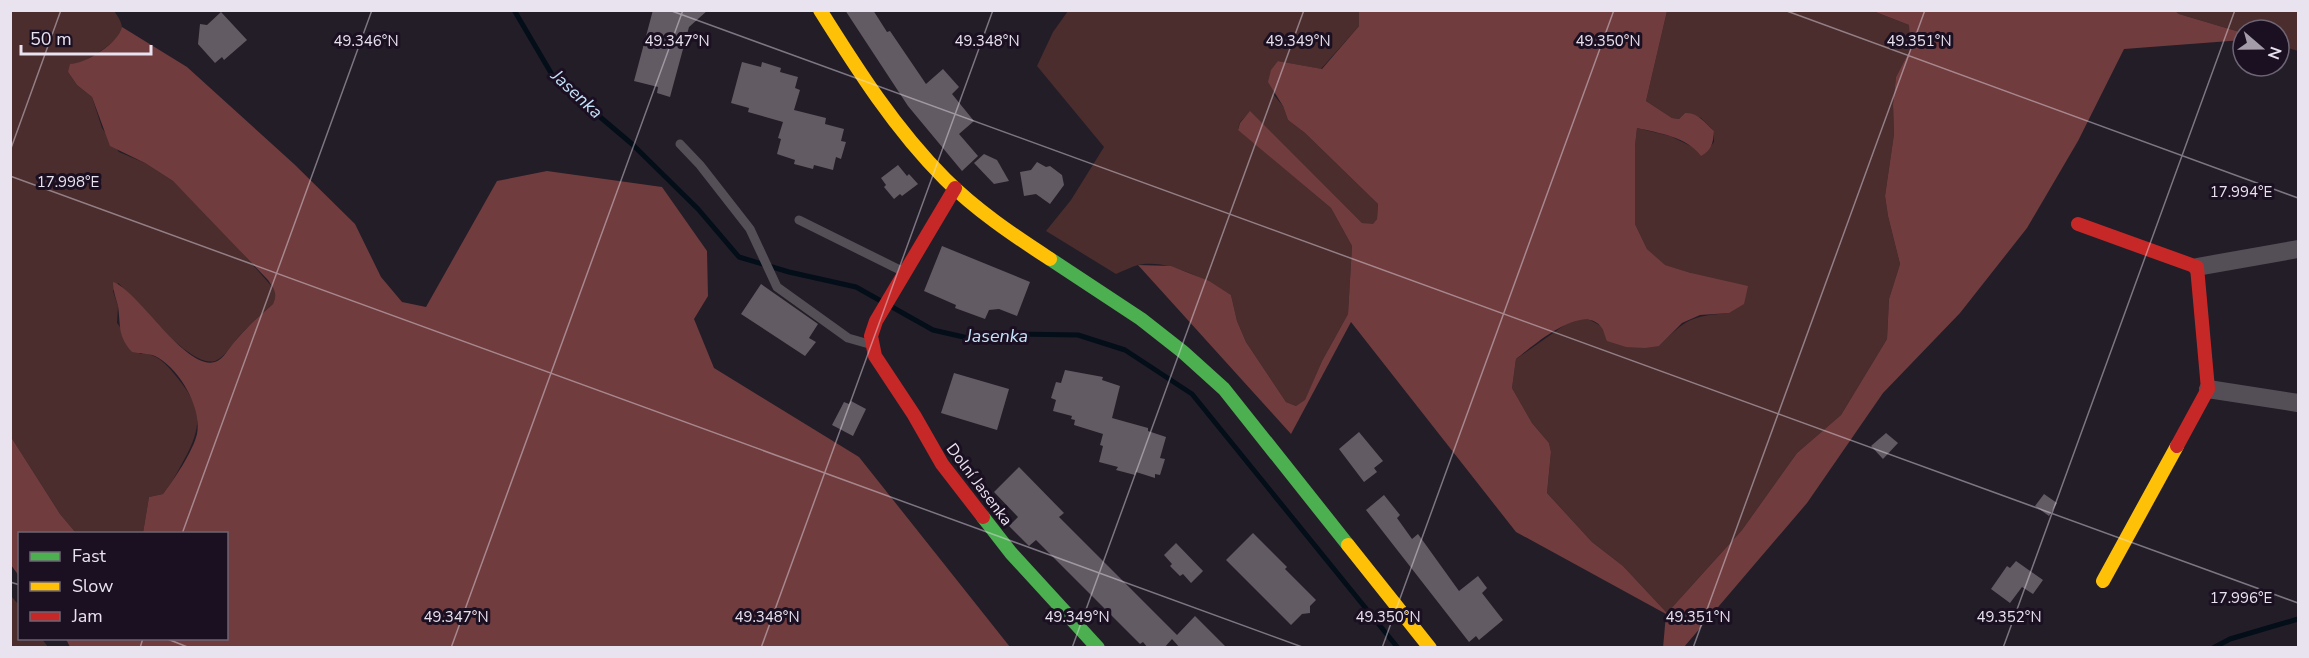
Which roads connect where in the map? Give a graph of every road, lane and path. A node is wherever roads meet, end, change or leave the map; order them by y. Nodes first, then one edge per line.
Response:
1 (820, 10) edge
2 (680, 144) dead end
3 (955, 188) junction
4 (799, 220) dead end
5 (2078, 224) dead end
6 (2298, 249) edge
7 (2198, 267) junction
8 (904, 272) junction
9 (871, 344) junction
10 (2208, 389) junction
11 (2298, 403) edge
12 (2103, 581) dead end
13 (1098, 648) edge
14 (1430, 648) edge

1 - 3 street
2 - 9 lane
3 - 8 street
3 - 14 street
4 - 8 lane
5 - 7 street
6 - 7 street
7 - 10 street
8 - 9 street
9 - 13 street, Dolní Jasenka
10 - 11 street
10 - 12 street

